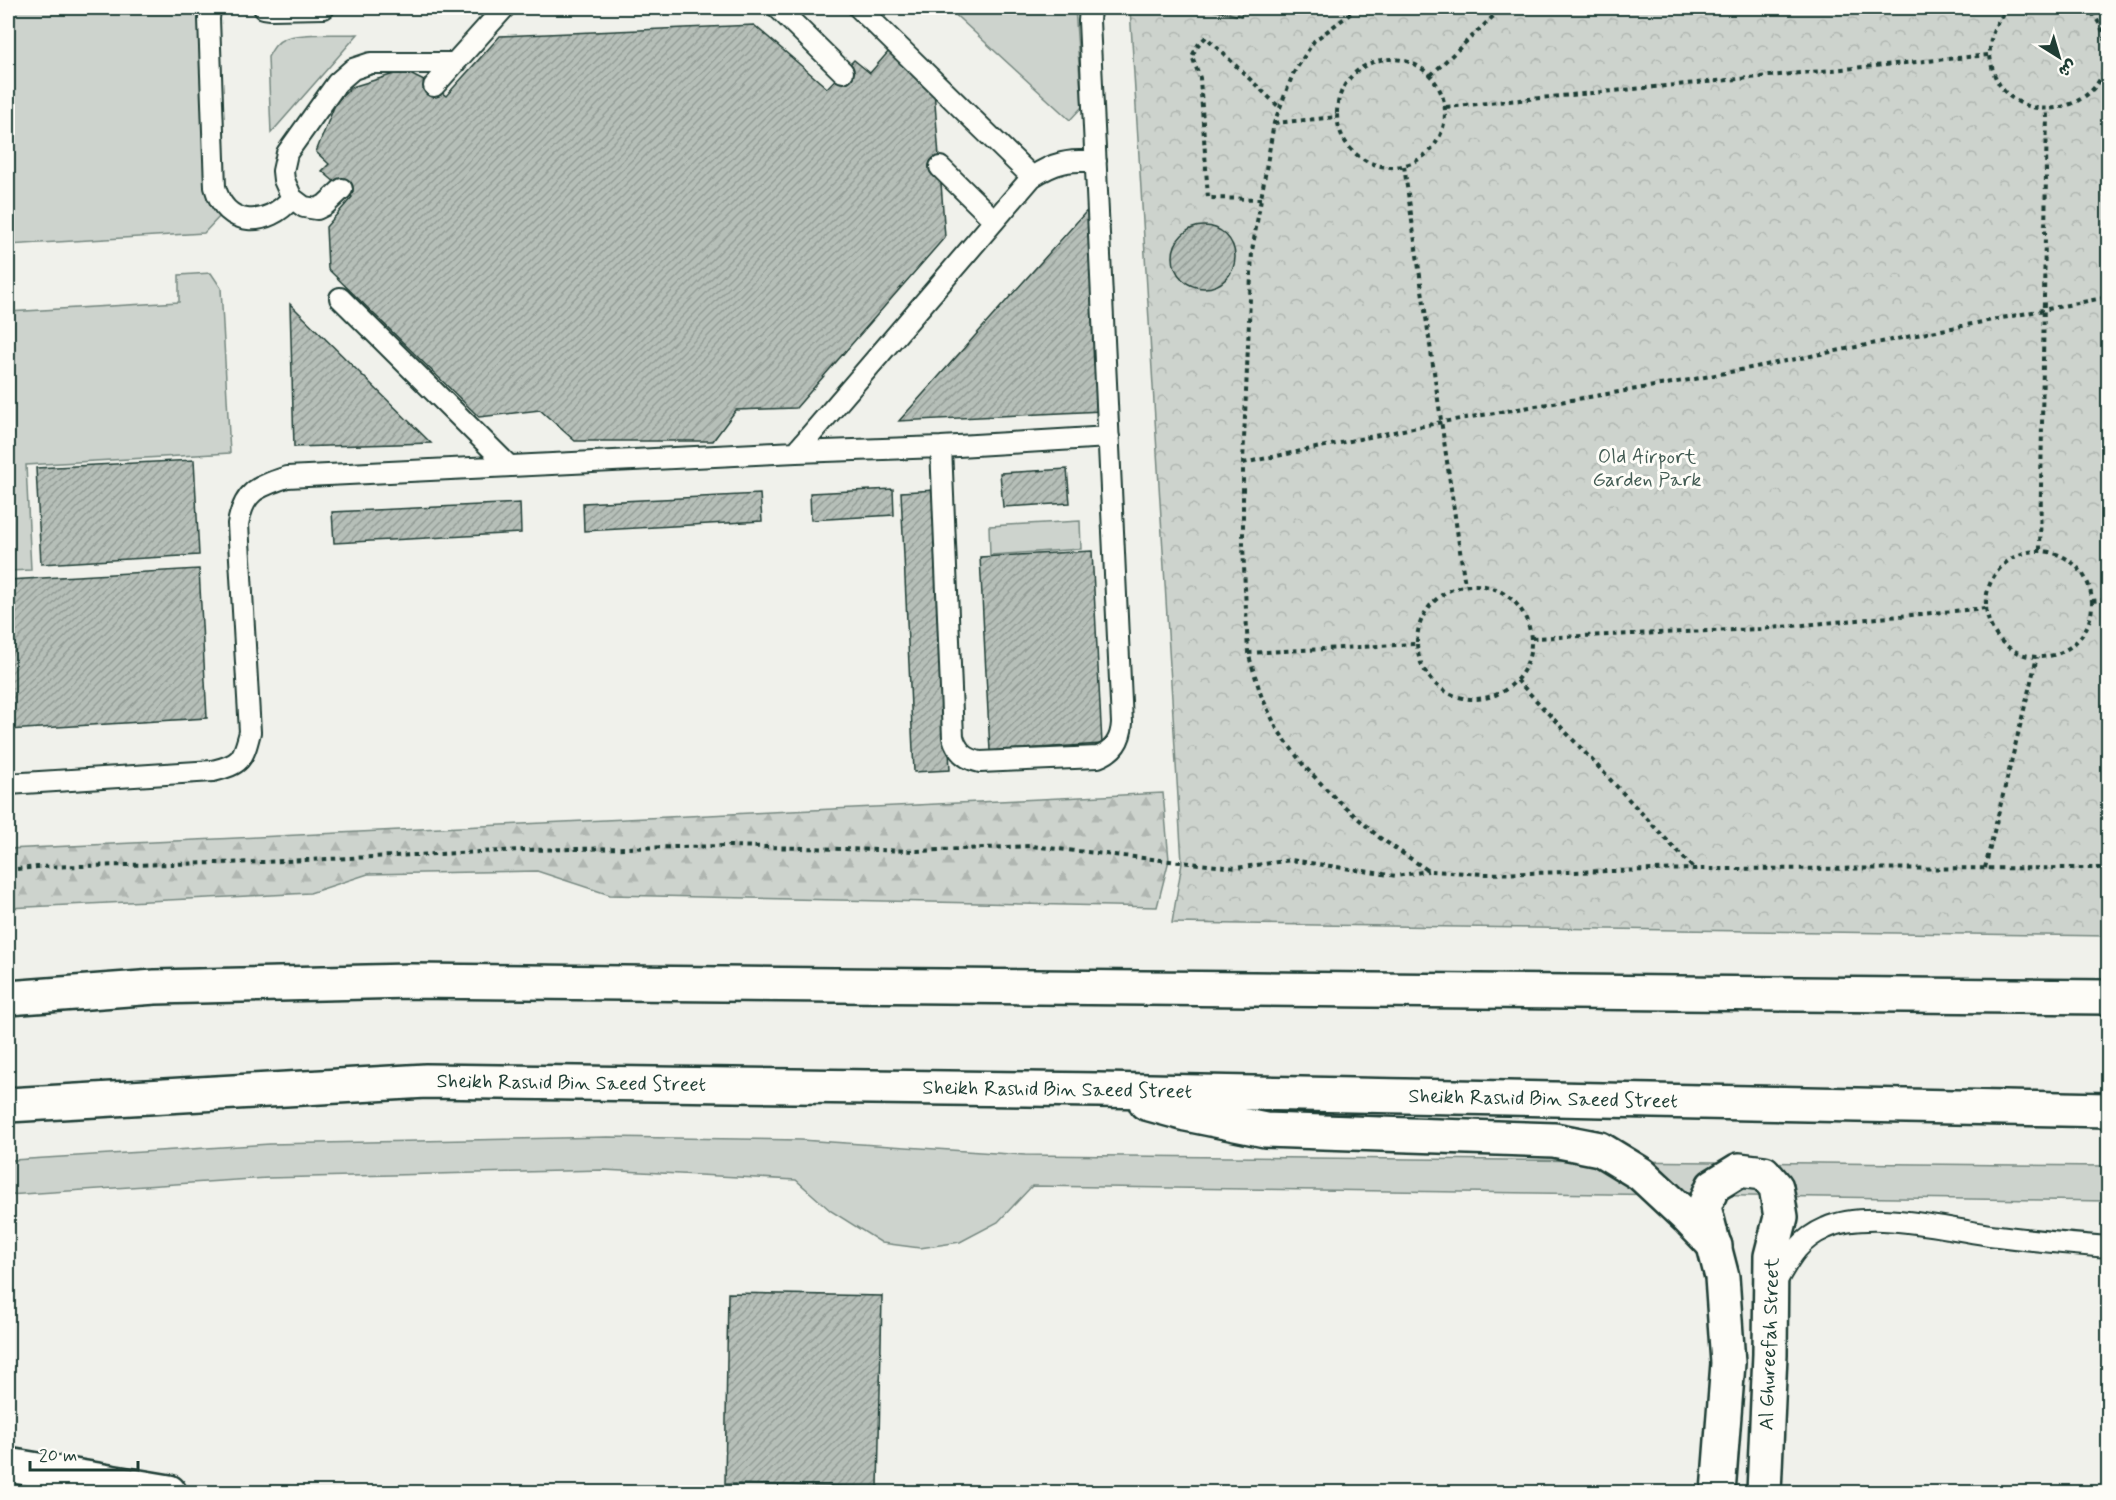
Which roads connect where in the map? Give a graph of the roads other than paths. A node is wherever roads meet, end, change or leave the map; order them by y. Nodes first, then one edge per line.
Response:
1 (210, 8) edge
2 (264, 8) edge
3 (324, 8) edge
4 (504, 8) edge
5 (778, 8) edge
6 (859, 8) edge
7 (1090, 8) edge
8 (455, 63) junction
9 (843, 72) dead end
10 (434, 86) dead end
11 (1096, 161) junction
12 (940, 167) dead end
13 (1032, 177) junction
14 (342, 189) dead end
15 (292, 198) junction
16 (994, 220) junction
17 (340, 298) dead end
18 (1109, 436) junction
19 (941, 447) junction
20 (796, 452) junction
21 (509, 466) junction
22 (8, 784) edge
23 (2109, 997) edge
24 (8, 998) edge
25 (1098, 1090) junction
26 (8, 1105) edge
27 (2109, 1110) edge
28 (1715, 1246) junction
29 (2109, 1247) edge
30 (1770, 1294) junction
31 (8, 1465) edge
32 (169, 1492) edge
33 (1718, 1492) edge
34 (1764, 1492) edge

1 - 15 lane
2 - 3 lane
4 - 8 lane
5 - 9 lane
6 - 13 lane
7 - 11 lane
8 - 10 lane
8 - 15 lane
11 - 13 lane
11 - 18 lane
12 - 16 lane
13 - 16 lane
14 - 15 lane
16 - 20 lane
17 - 21 lane
18 - 19 lane
18 - 19 lane
19 - 20 lane
20 - 21 lane
21 - 22 lane
23 - 24 main road
25 - 26 main road, Sheikh Rashid Bin Saeed Street
25 - 27 main road, Sheikh Rashid Bin Saeed Street
25 - 28 main road
28 - 30 main road, Al Ghureefah Street
28 - 33 main road, Al Ghureefah Street
29 - 30 lane
30 - 34 main road, Al Ghureefah Street
31 - 32 main road

